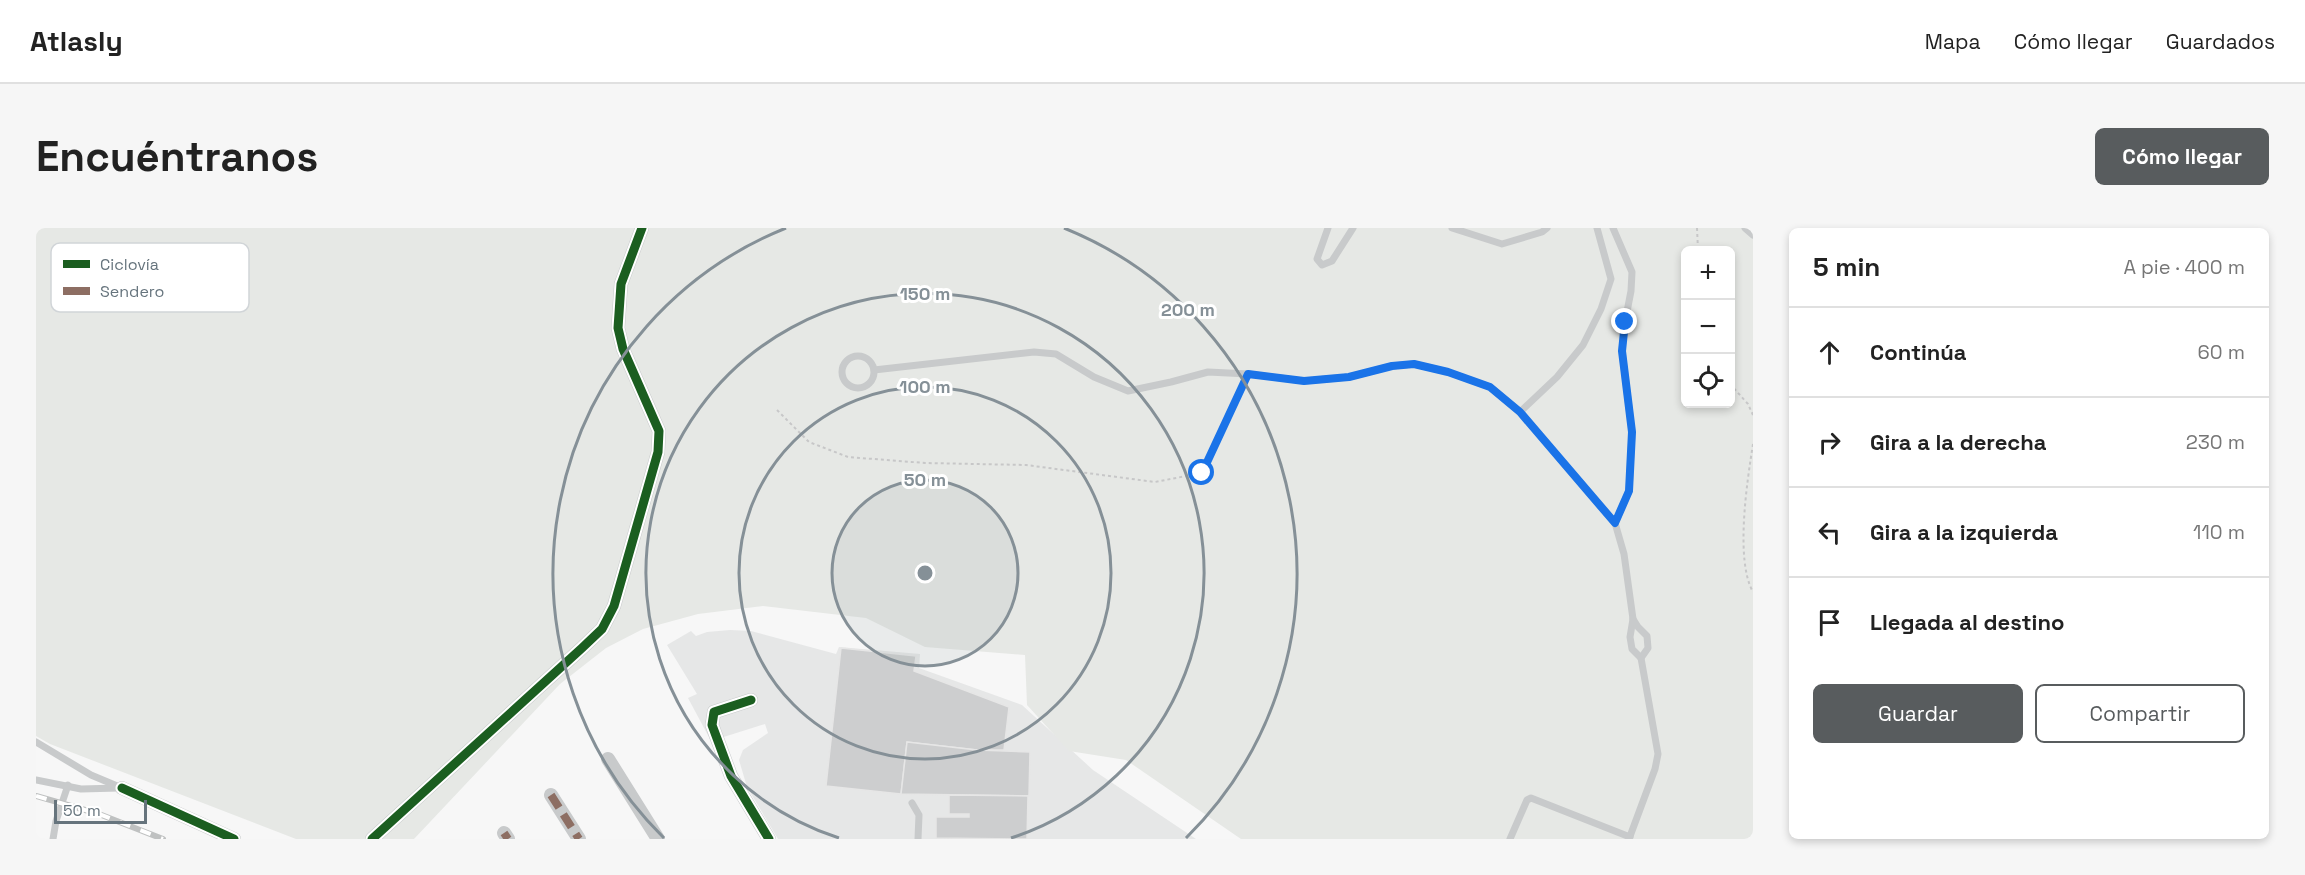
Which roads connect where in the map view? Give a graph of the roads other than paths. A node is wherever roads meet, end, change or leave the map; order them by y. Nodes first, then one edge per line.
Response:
1 (642, 228) edge
2 (1328, 228) edge
3 (1353, 228) edge
4 (1452, 228) edge
5 (1547, 228) edge
6 (1597, 228) edge
7 (1613, 228) edge
8 (1745, 228) edge
9 (1753, 235) edge
10 (874, 370) junction
11 (1520, 412) junction
12 (1615, 523) junction
13 (1633, 619) junction
14 (1641, 658) junction
15 (750, 700) dead end
16 (36, 742) edge
17 (608, 759) dead end
18 (36, 780) edge
19 (68, 785) junction
20 (122, 788) junction
21 (551, 795) dead end
22 (912, 803) dead end
23 (1630, 838) edge
24 (53, 839) edge
25 (234, 839) edge
26 (372, 839) edge
27 (579, 839) edge
28 (658, 839) edge
29 (769, 839) edge
30 (918, 839) edge
31 (1510, 839) edge

1 - 26 street
2 - 3 lane
4 - 5 lane
6 - 11 lane
7 - 12 lane
8 - 9 lane
10 - 10 lane
10 - 11 lane
11 - 12 lane
12 - 13 lane
13 - 14 lane
13 - 14 lane
14 - 23 lane
15 - 29 street
16 - 20 lane
17 - 28 street
18 - 19 lane
19 - 20 lane
19 - 24 lane
20 - 25 street
21 - 27 street
22 - 30 lane
23 - 31 lane

